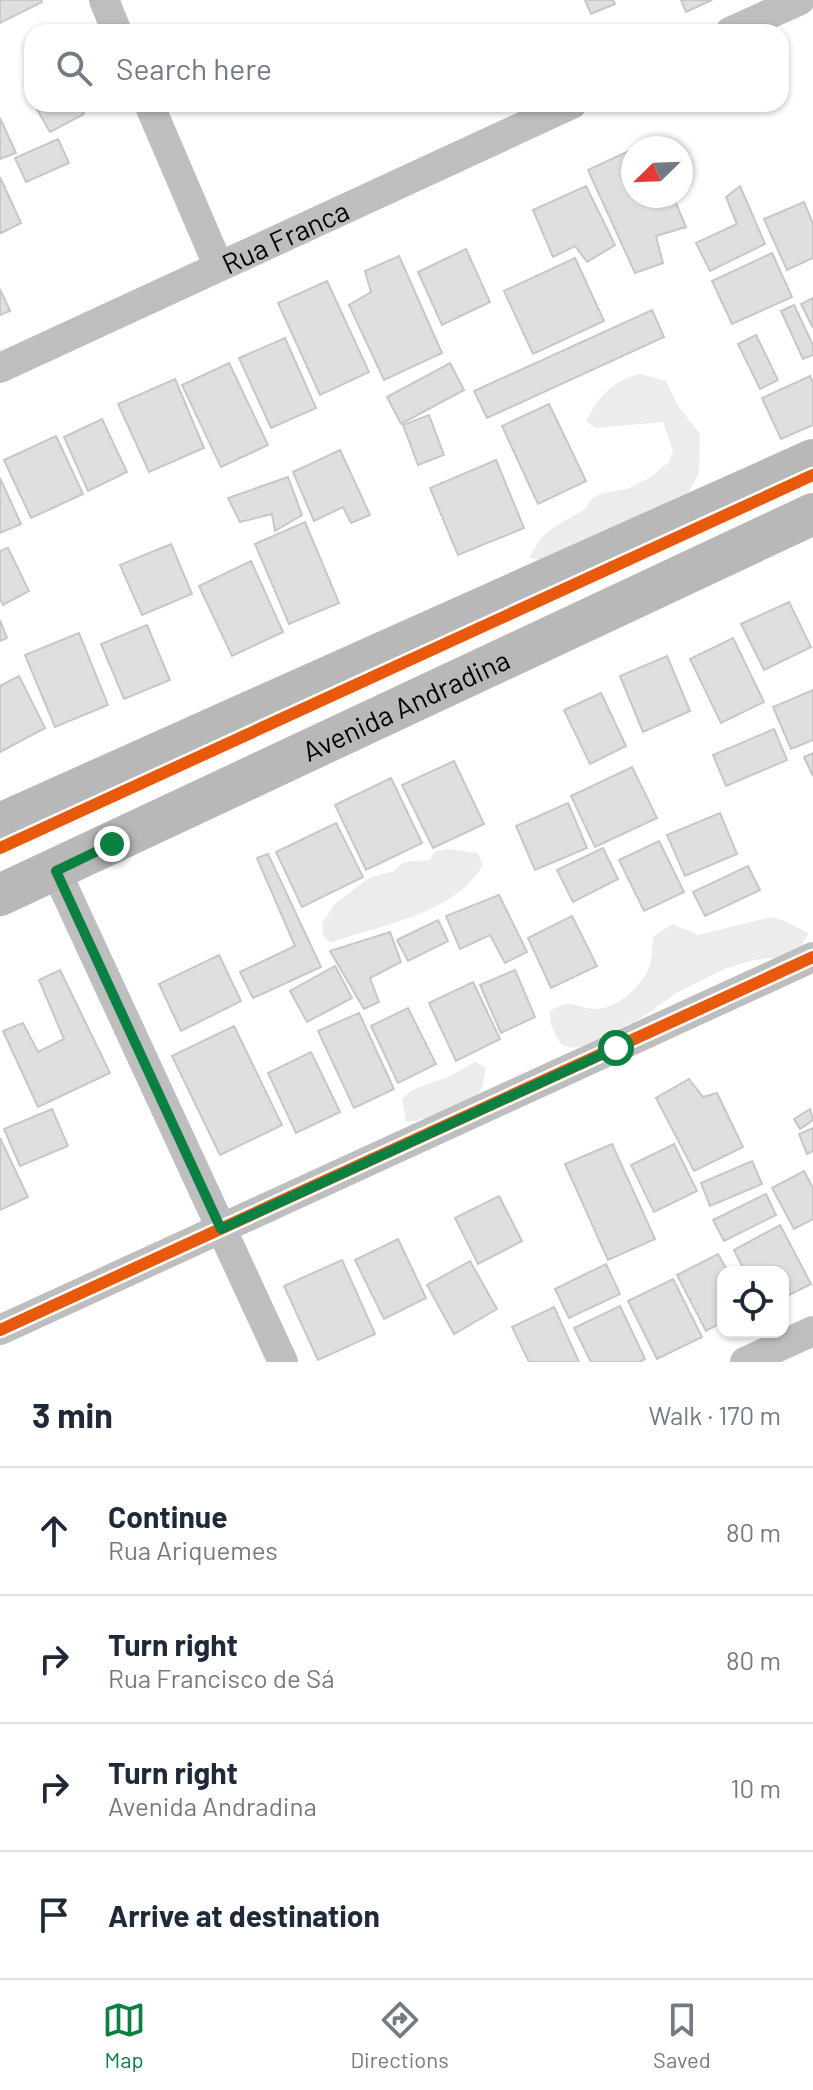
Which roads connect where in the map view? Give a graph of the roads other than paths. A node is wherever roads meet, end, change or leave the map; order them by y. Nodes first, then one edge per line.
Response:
1 (104, 0) edge
2 (799, 0) edge
3 (114, 24) edge
4 (747, 24) edge
5 (152, 112) edge
6 (554, 112) edge
7 (218, 265) junction
8 (0, 368) edge
9 (813, 460) edge
10 (813, 514) edge
11 (0, 824) edge
12 (56, 871) junction
13 (0, 895) edge
14 (813, 957) edge
15 (221, 1229) junction
16 (0, 1330) edge
17 (813, 1331) edge
18 (283, 1362) edge
19 (745, 1362) edge

1 - 3 street
2 - 4 street
5 - 7 street
6 - 7 street, Rua Franca
7 - 8 street, Rua Franca
9 - 11 main road, Avenida Andradina
10 - 12 main road, Avenida Andradina
12 - 13 main road, Avenida Andradina
12 - 15 street
14 - 15 street
15 - 16 street
15 - 18 street
17 - 19 street

